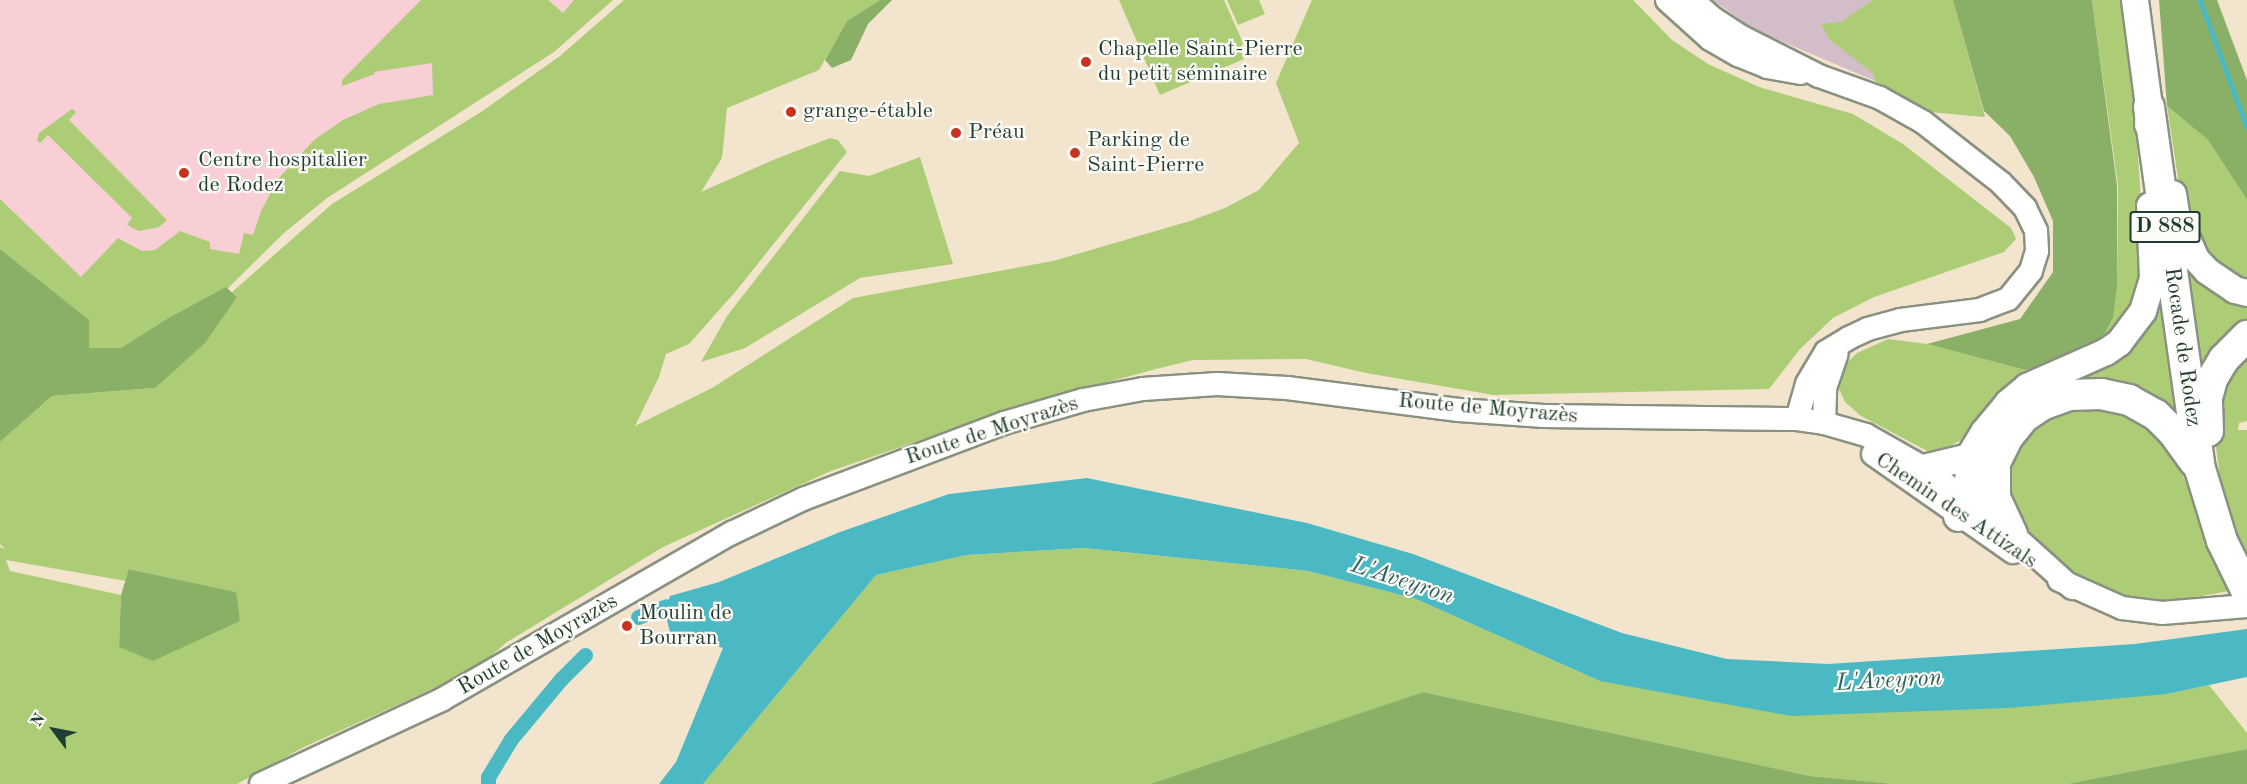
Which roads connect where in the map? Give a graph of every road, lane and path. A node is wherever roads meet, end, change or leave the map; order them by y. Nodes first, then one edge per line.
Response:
1 (1667, 0) edge
2 (1692, 0) edge
3 (2135, 0) edge
4 (2147, 0) edge
5 (1819, 76) junction
6 (2149, 107) junction
7 (2247, 293) edge
8 (2247, 336) edge
9 (1849, 338) junction
10 (1797, 419) junction
11 (1834, 426) junction
12 (1969, 457) junction
13 (1924, 468) junction
14 (2200, 469) junction
15 (1993, 481) junction
16 (1968, 506) junction
17 (2012, 534) junction
18 (2222, 541) junction
19 (2072, 588) junction
20 (2245, 593) edge
21 (261, 784) edge

1 - 5 street
2 - 5 street
3 - 6 main road, Rocade de Rodez / D 888
4 - 7 main road
5 - 9 street
6 - 12 main road
6 - 14 highway, Rocade de Rodez / D 888
8 - 18 highway
9 - 10 street
9 - 11 street
10 - 11 street, Chemin des Attizals
10 - 21 street, Route de Moyrazès
11 - 13 street, Chemin des Attizals
11 - 16 street, Chemin des Attizals
12 - 13 main road
12 - 16 main road
13 - 16 street, Chemin des Attizals
14 - 15 highway
14 - 18 highway, Rocade de Rodez / D 888
15 - 16 highway
15 - 17 highway
16 - 17 street, Chemin des Attizals
16 - 19 street, Chemin des Attizals
17 - 19 street, Chemin des Attizals
18 - 20 highway, Rocade de Rodez / D 888
19 - 20 street, Chemin des Attizals

